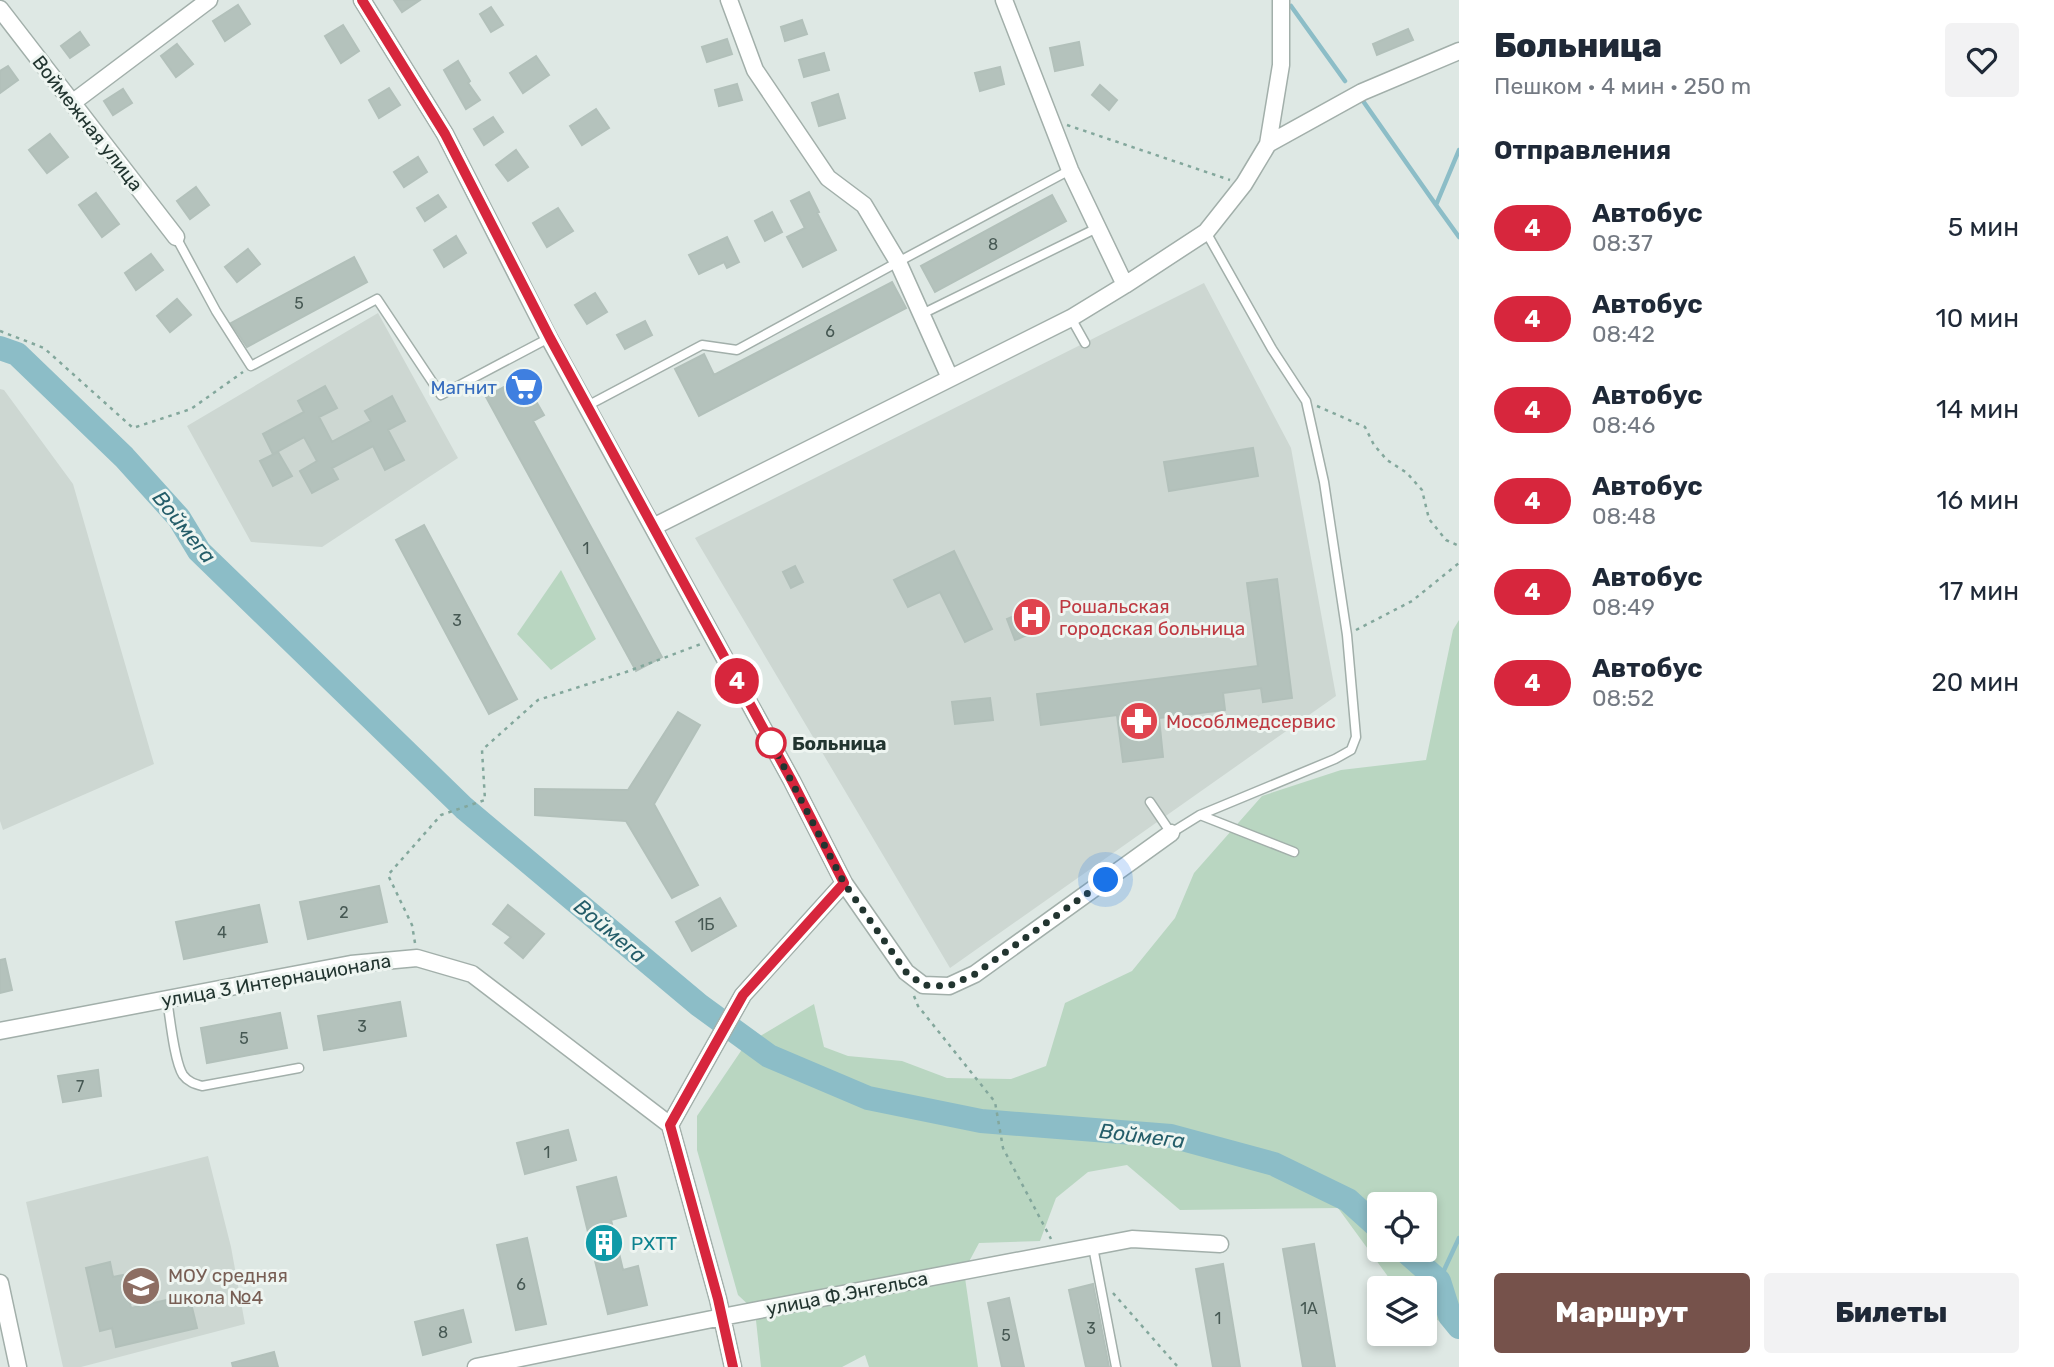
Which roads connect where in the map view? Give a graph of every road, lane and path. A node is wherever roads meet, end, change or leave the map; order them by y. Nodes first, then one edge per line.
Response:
1 (209, 0) edge
2 (362, 0) edge
3 (729, 0) edge
4 (1004, 0) edge
5 (1281, 0) edge
6 (0, 9) edge
7 (1459, 51) edge
8 (72, 103) junction
9 (1052, 120) junction
10 (1268, 144) junction
11 (1070, 170) junction
12 (1244, 184) junction
13 (1097, 228) junction
14 (1206, 232) junction
15 (176, 237) joint
16 (898, 261) junction
17 (1125, 285) junction
18 (922, 314) junction
19 (1071, 318) junction
20 (0, 331) edge
21 (550, 338) junction
22 (1085, 343) dead end
23 (251, 366) junction
24 (950, 379) junction
25 (1306, 401) junction
26 (587, 405) junction
27 (653, 527) junction
28 (1459, 546) edge
29 (1459, 563) edge
30 (1346, 635) junction
31 (714, 639) junction
32 (1150, 802) dead end
33 (1200, 815) junction
34 (1171, 833) junction
35 (1294, 852) dead end
36 (844, 883) junction
37 (417, 958) junction
38 (914, 995) dead end
39 (167, 999) junction
40 (0, 1031) edge
41 (299, 1069) dead end
42 (670, 1125) junction
43 (1220, 1244) dead end
44 (1093, 1247) junction
45 (1059, 1254) junction
46 (1098, 1276) junction
47 (0, 1283) edge
48 (722, 1317) junction
49 (18, 1367) edge
50 (477, 1367) edge
51 (733, 1367) edge
52 (1116, 1367) edge
53 (1178, 1367) edge

1 - 8 street
2 - 21 street
3 - 16 street
4 - 9 street
5 - 10 street
6 - 8 street, Воймежная улица
7 - 10 street
8 - 15 street, Воймежная улица
9 - 11 street
9 - 12 path
10 - 12 street
11 - 13 street
11 - 16 lane
12 - 14 street
13 - 17 street
13 - 18 lane
14 - 17 street
14 - 25 lane
15 - 23 lane
16 - 18 street
16 - 26 lane
17 - 19 street
18 - 24 street
19 - 22 lane
19 - 24 street
20 - 23 path
21 - 23 lane
21 - 26 street
24 - 27 street
25 - 28 path
25 - 30 lane
26 - 27 street
27 - 31 street
29 - 30 path
30 - 33 lane
31 - 36 street
31 - 37 path
32 - 34 lane
33 - 34 lane
33 - 35 lane
34 - 36 street
36 - 42 street
37 - 39 street, улица 3 Интернационала
37 - 42 street, улица 3 Интернационала
38 - 45 path
39 - 40 street, улица 3 Интернационала
39 - 41 lane
42 - 48 street
43 - 44 street, улица Ф.Энгельса
44 - 45 street, улица Ф.Энгельса
44 - 46 lane
45 - 48 street, улица Ф.Энгельса
46 - 52 lane
46 - 53 path
47 - 49 street
48 - 50 street, улица Ф.Энгельса
48 - 51 street

